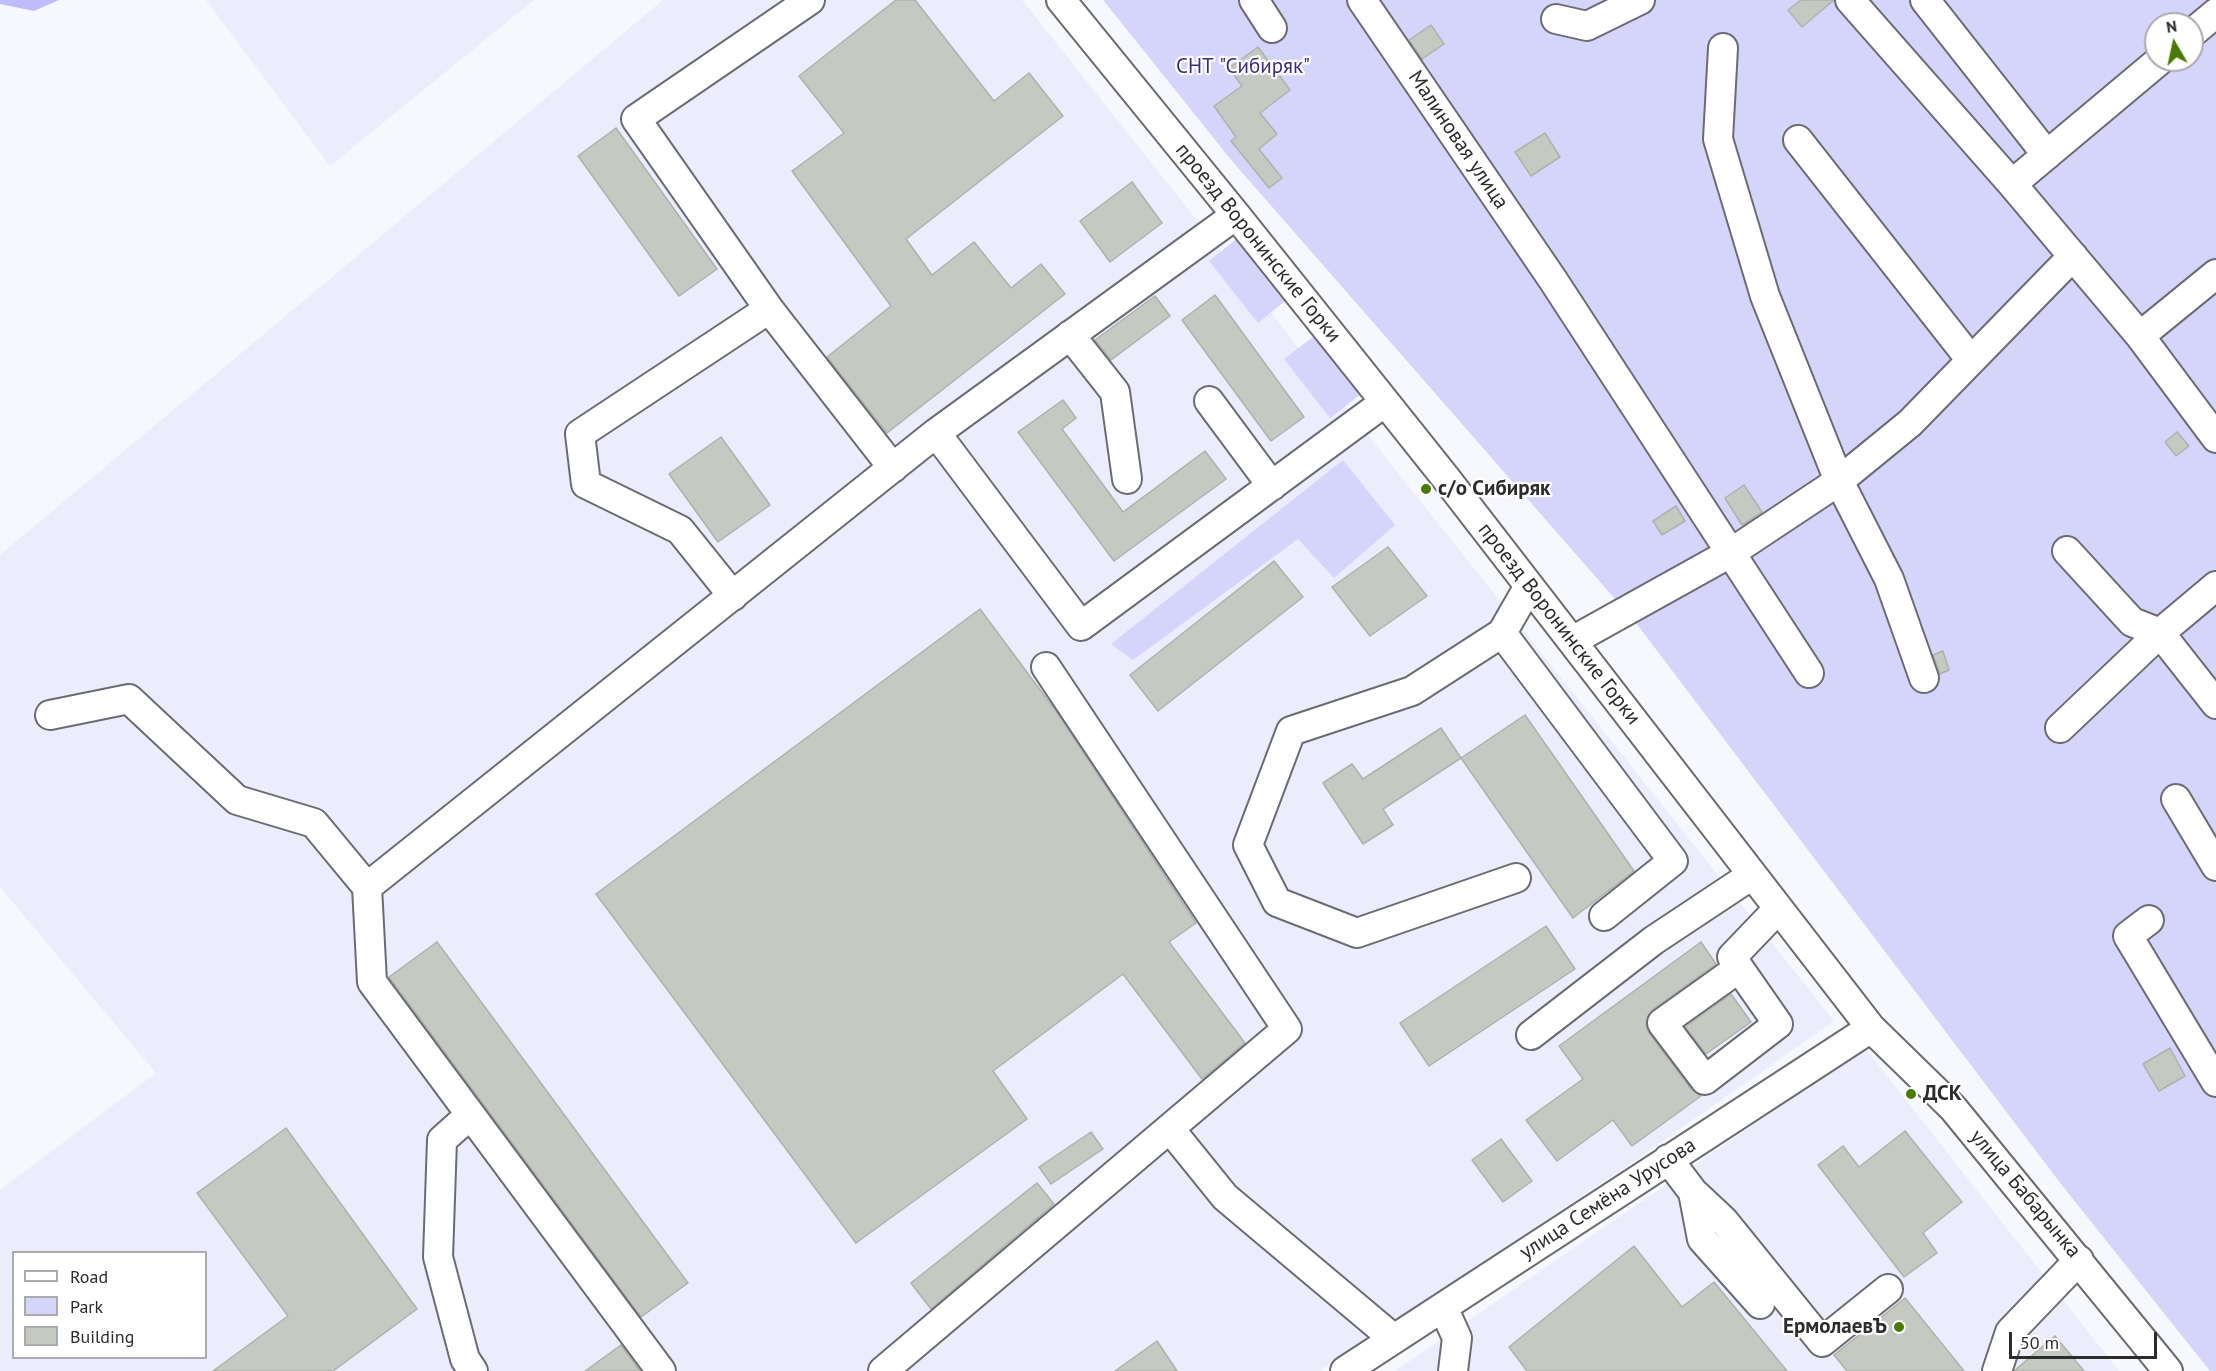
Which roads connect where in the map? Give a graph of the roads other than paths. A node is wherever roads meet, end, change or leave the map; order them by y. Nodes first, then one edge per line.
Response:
1 (810, 0) edge
2 (1061, 0) edge
3 (1254, 0) edge
4 (1362, 0) edge
5 (1640, 0) edge
6 (1850, 0) edge
7 (1925, 0) edge
8 (2216, 13) edge
9 (1556, 19) dead end
10 (2204, 23) edge
11 (1272, 28) dead end
12 (1724, 48) dead end
13 (2146, 72) edge
14 (1798, 140) dead end
15 (2047, 155) junction
16 (2012, 184) junction
17 (1236, 215) junction
18 (2073, 256) junction
19 (2216, 274) edge
20 (769, 309) junction
21 (1070, 335) junction
22 (2140, 336) junction
23 (1971, 360) junction
24 (1209, 401) dead end
25 (1385, 402) junction
26 (936, 433) junction
27 (2216, 438) edge
28 (893, 468) junction
29 (1128, 479) dead end
30 (1839, 481) junction
31 (1272, 486) junction
32 (2067, 551) dead end
33 (1732, 552) junction
34 (1529, 586) junction
35 (2216, 586) edge
36 (733, 596) junction
37 (1502, 633) junction
38 (2160, 633) junction
39 (1572, 641) junction
40 (1046, 668) dead end
41 (1809, 673) dead end
42 (1924, 678) dead end
43 (2216, 704) edge
44 (50, 715) dead end
45 (2060, 728) dead end
46 (2176, 799) dead end
47 (2216, 867) edge
48 (1752, 875) junction
49 (1516, 878) dead end
50 (368, 887) junction
51 (1778, 909) junction
52 (1604, 916) dead end
53 (2149, 920) dead end
54 (1739, 968) dead end
55 (1870, 1028) junction
56 (1531, 1035) dead end
57 (2216, 1082) edge
58 (471, 1115) junction
59 (1170, 1129) junction
60 (1668, 1159) junction
61 (1693, 1192) junction
62 (2079, 1260) junction
63 (1888, 1288) dead end
64 (1760, 1304) dead end
65 (1443, 1307) junction
66 (1394, 1339) junction
67 (473, 1371) edge
68 (661, 1371) edge
69 (883, 1371) edge
70 (1345, 1371) edge
71 (1453, 1371) edge
72 (1996, 1371) edge
73 (2168, 1371) edge

1 - 20 street
2 - 17 street, проезд Воронинские Горки
3 - 11 street
4 - 33 street, Малиновая улица
5 - 9 street
6 - 16 street
7 - 15 street
8 - 10 street
12 - 30 street
13 - 15 street
14 - 23 street
15 - 16 street
16 - 18 street
17 - 21 street
17 - 25 street, проезд Воронинские Горки
18 - 22 street
18 - 23 street
19 - 22 street
20 - 28 street
20 - 36 street
21 - 26 street
21 - 29 street
22 - 27 street
23 - 30 street
24 - 31 street
25 - 31 street
25 - 34 street, проезд Воронинские Горки
26 - 28 street
26 - 31 street
28 - 36 street
30 - 33 street
30 - 42 street
32 - 38 street
33 - 39 street
33 - 41 street, Малиновая улица
34 - 37 street
34 - 39 street, проезд Воронинские Горки
35 - 38 street
36 - 50 street
37 - 49 street
37 - 52 street
38 - 43 street
38 - 45 street
39 - 48 street, проезд Воронинские Горки
40 - 59 street
44 - 50 street
46 - 47 street
48 - 51 street, проезд Воронинские Горки
48 - 56 street
50 - 58 street
51 - 54 street
51 - 55 street, проезд Воронинские Горки
53 - 57 street
55 - 60 street, улица Семёна Урусова
55 - 62 street, улица Бабарынка
58 - 67 street
58 - 68 street
59 - 66 street
59 - 69 street
60 - 61 street
60 - 65 street, улица Семёна Урусова
61 - 63 street
61 - 64 street
62 - 72 street
62 - 73 street, улица Бабарынка
65 - 66 street, улица Семёна Урусова
65 - 71 street
66 - 70 street, улица Семёна Урусова

